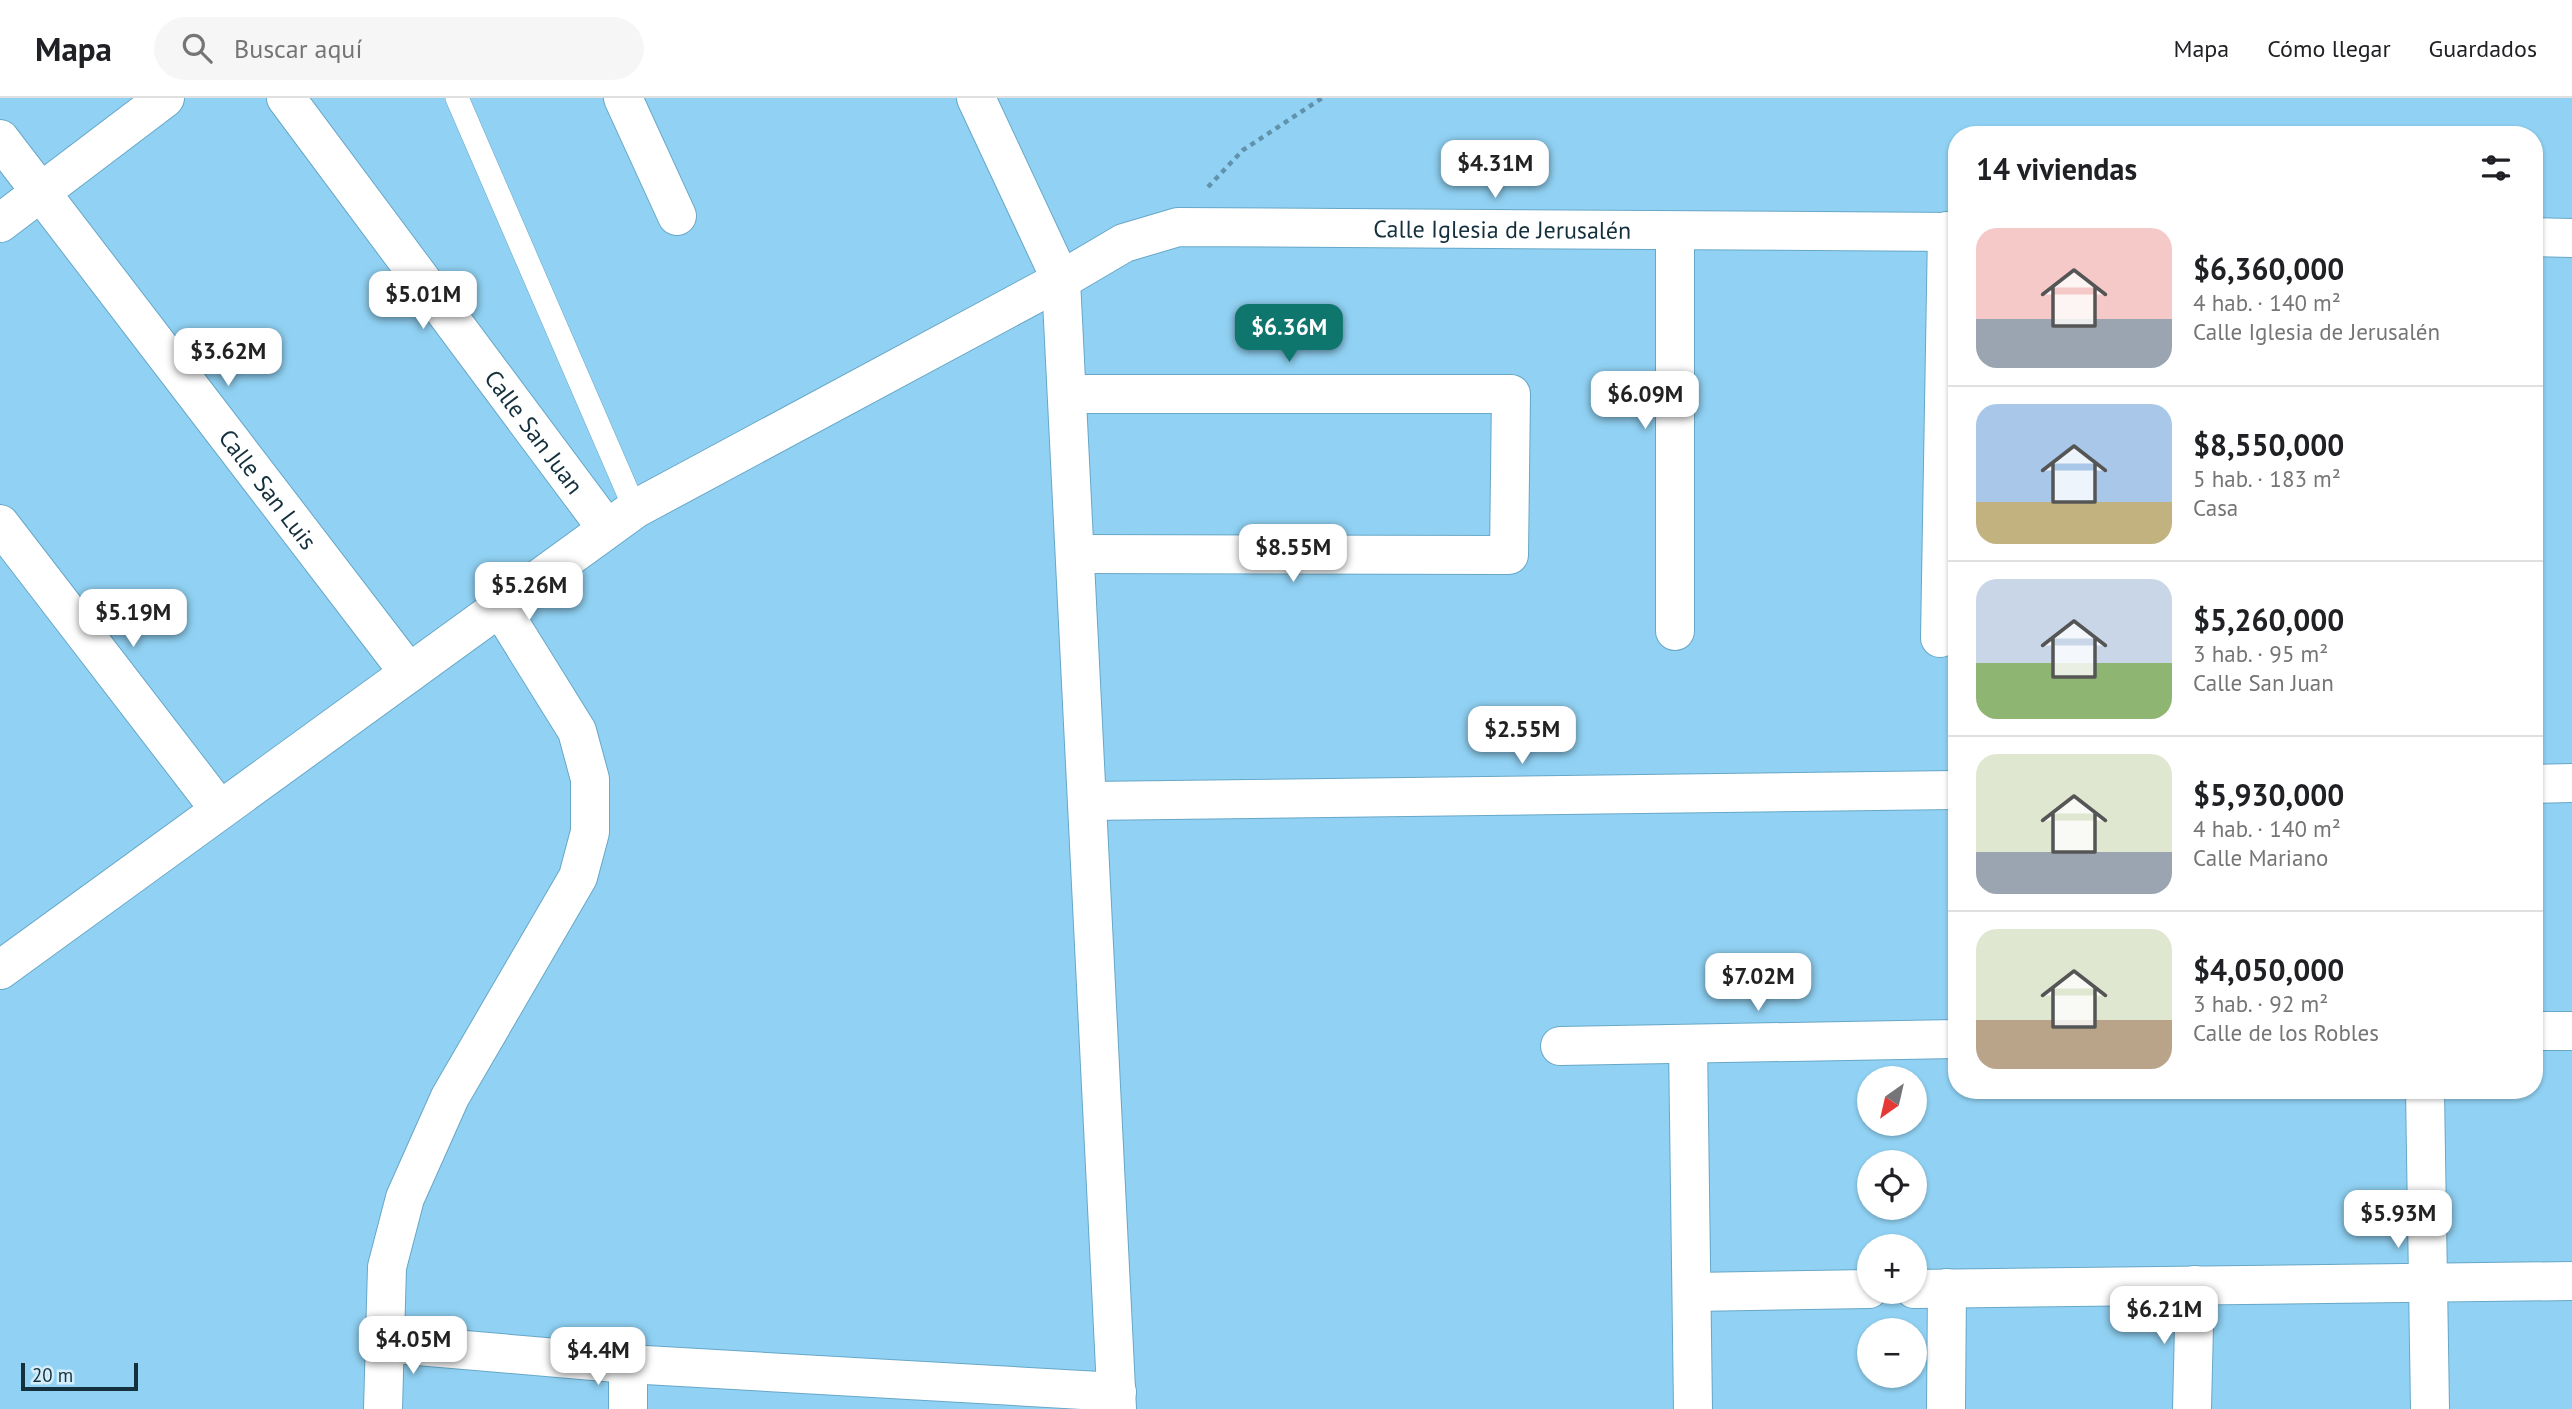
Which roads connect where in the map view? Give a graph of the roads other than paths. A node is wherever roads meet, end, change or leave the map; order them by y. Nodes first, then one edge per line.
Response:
1 (164, 98) edge
2 (286, 98) edge
3 (457, 98) edge
4 (623, 98) edge
5 (987, 102) edge
6 (0, 139) edge
7 (41, 192) junction
8 (677, 216) dead end
9 (0, 223) edge
10 (1675, 231) junction
11 (1948, 232) edge
12 (2543, 237) edge
13 (2572, 238) edge
14 (1061, 280) junction
15 (1948, 367) edge
16 (1067, 394) junction
17 (621, 519) junction
18 (0, 524) edge
19 (1076, 554) junction
20 (500, 607) junction
21 (1675, 631) dead end
22 (1940, 638) dead end
23 (409, 673) junction
24 (2572, 783) edge
25 (2543, 784) edge
26 (1948, 790) edge
27 (1088, 801) junction
28 (220, 810) junction
29 (5, 957) edge
30 (2543, 1031) edge
31 (2572, 1031) edge
32 (1948, 1039) edge
33 (1688, 1044) junction
34 (1560, 1046) dead end
35 (2425, 1099) edge
36 (2572, 1281) edge
37 (2428, 1282) junction
38 (2195, 1285) junction
39 (1931, 1288) edge
40 (1857, 1289) edge
41 (1692, 1292) junction
42 (383, 1343) junction
43 (628, 1364) junction
44 (882, 1394) edge
45 (1117, 1401) edge
46 (383, 1409) edge
47 (628, 1409) edge
48 (1693, 1409) edge
49 (1946, 1409) edge
50 (2192, 1409) edge
51 (2430, 1409) edge

1 - 7 street
2 - 17 street, Calle San Juan
3 - 17 lane
4 - 8 street
5 - 14 street
6 - 7 street, Calle San Luis
7 - 9 street
7 - 23 street, Calle San Luis
10 - 11 street, Calle Iglesia de Jerusalén
10 - 14 street, Calle Iglesia de Jerusalén
10 - 21 street
12 - 13 street
14 - 16 street
14 - 17 street, Calle Iglesia de Jerusalén
15 - 22 street
16 - 19 street
16 - 19 street
17 - 20 street, Calle Iglesia de Jerusalén
18 - 28 street
19 - 27 street
20 - 23 street, Calle Iglesia de Jerusalén
20 - 42 street
23 - 28 street, Calle Iglesia de Jerusalén
24 - 25 street
26 - 27 street
27 - 45 street
28 - 29 street, Calle Iglesia de Jerusalén
30 - 31 street
32 - 33 street
33 - 34 street
33 - 41 street
35 - 37 street
36 - 37 street
37 - 38 street
37 - 51 street
38 - 39 street
38 - 50 street
39 - 49 street
40 - 41 street
41 - 48 street
42 - 43 street
42 - 46 street
43 - 44 street
43 - 47 street
44 - 45 street

